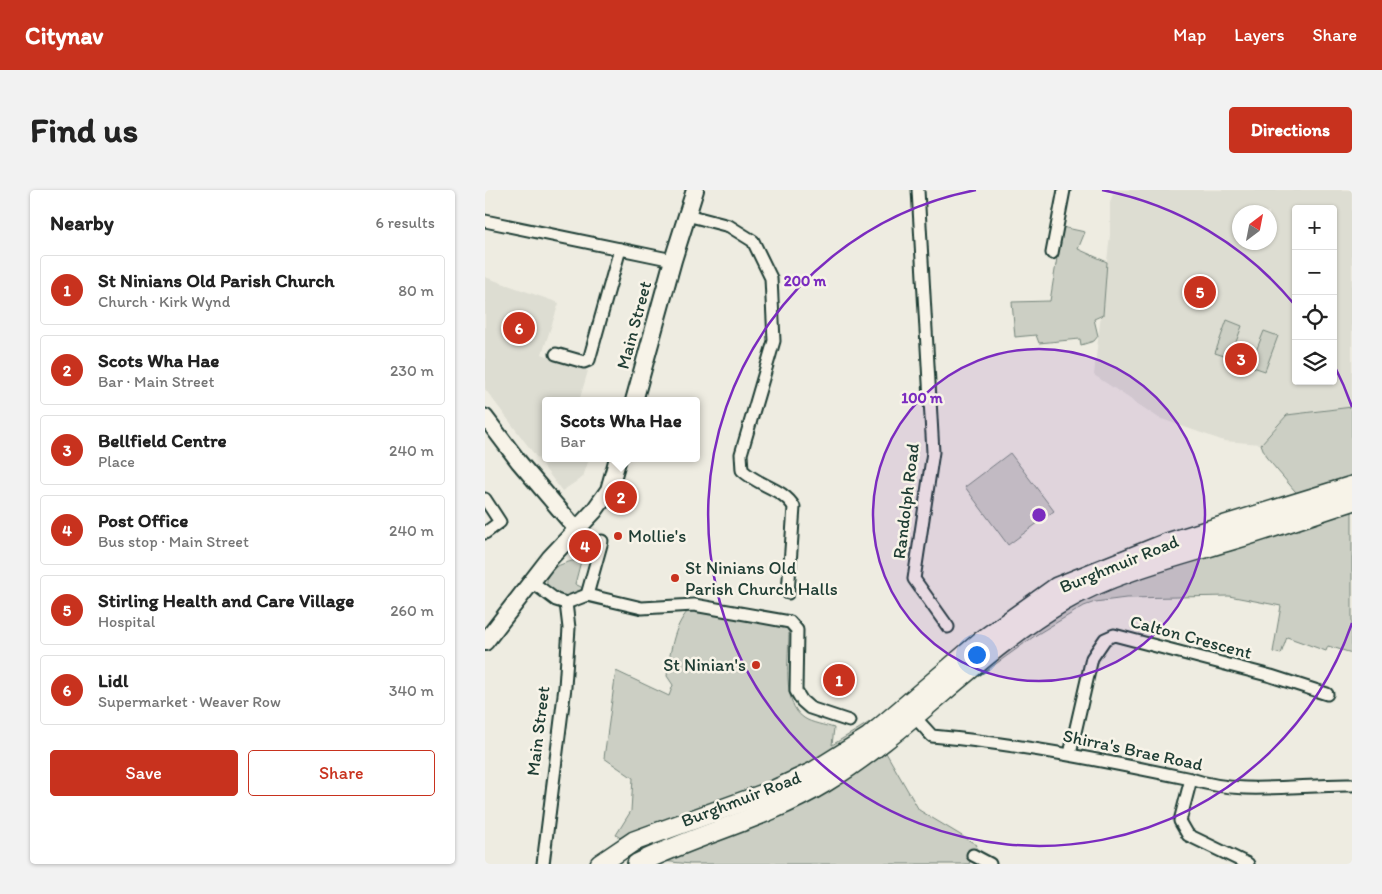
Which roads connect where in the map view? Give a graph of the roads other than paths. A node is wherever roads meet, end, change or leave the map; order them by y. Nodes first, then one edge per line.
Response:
1 (695, 190) edge
2 (918, 190) edge
3 (1064, 190) edge
4 (687, 214) junction
5 (485, 221) edge
6 (620, 250) junction
7 (1052, 253) dead end
8 (673, 260) junction
9 (557, 354) dead end
10 (635, 397) edge
11 (485, 417) edge
12 (617, 462) edge
13 (1352, 486) edge
14 (485, 499) edge
15 (1352, 501) edge
16 (577, 530) junction
17 (485, 533) edge
18 (602, 541) dead end
19 (532, 582) junction
20 (788, 592) dead end
21 (587, 595) junction
22 (566, 603) junction
23 (948, 627) dead end
24 (486, 637) edge
25 (1327, 694) dead end
26 (910, 713) junction
27 (849, 721) dead end
28 (1070, 754) junction
29 (1191, 779) junction
30 (1352, 784) edge
31 (973, 855) dead end
32 (543, 864) edge
33 (601, 864) edge
34 (637, 864) edge
35 (990, 864) edge
36 (1248, 864) edge

1 - 4 main road, Main Street
2 - 23 street, Randolph Road
3 - 7 street
4 - 8 main road, Main Street
4 - 20 street
5 - 6 street
6 - 8 street
6 - 9 street
8 - 10 main road, Main Street
11 - 16 street
12 - 16 main road
13 - 26 main road, Burghmuir Road
14 - 17 street
15 - 26 main road, Burghmuir Road
16 - 19 main road
18 - 21 street
19 - 22 street
19 - 24 main road
21 - 22 street
21 - 27 street
22 - 32 street, Main Street
25 - 28 street, Calton Crescent
26 - 28 street, Shirra's Brae Road
26 - 33 main road, Burghmuir Road
26 - 34 main road, Burghmuir Road
28 - 29 street, Shirra's Brae Road
29 - 30 street, Shirra's Brae Road
29 - 36 street
31 - 35 street

